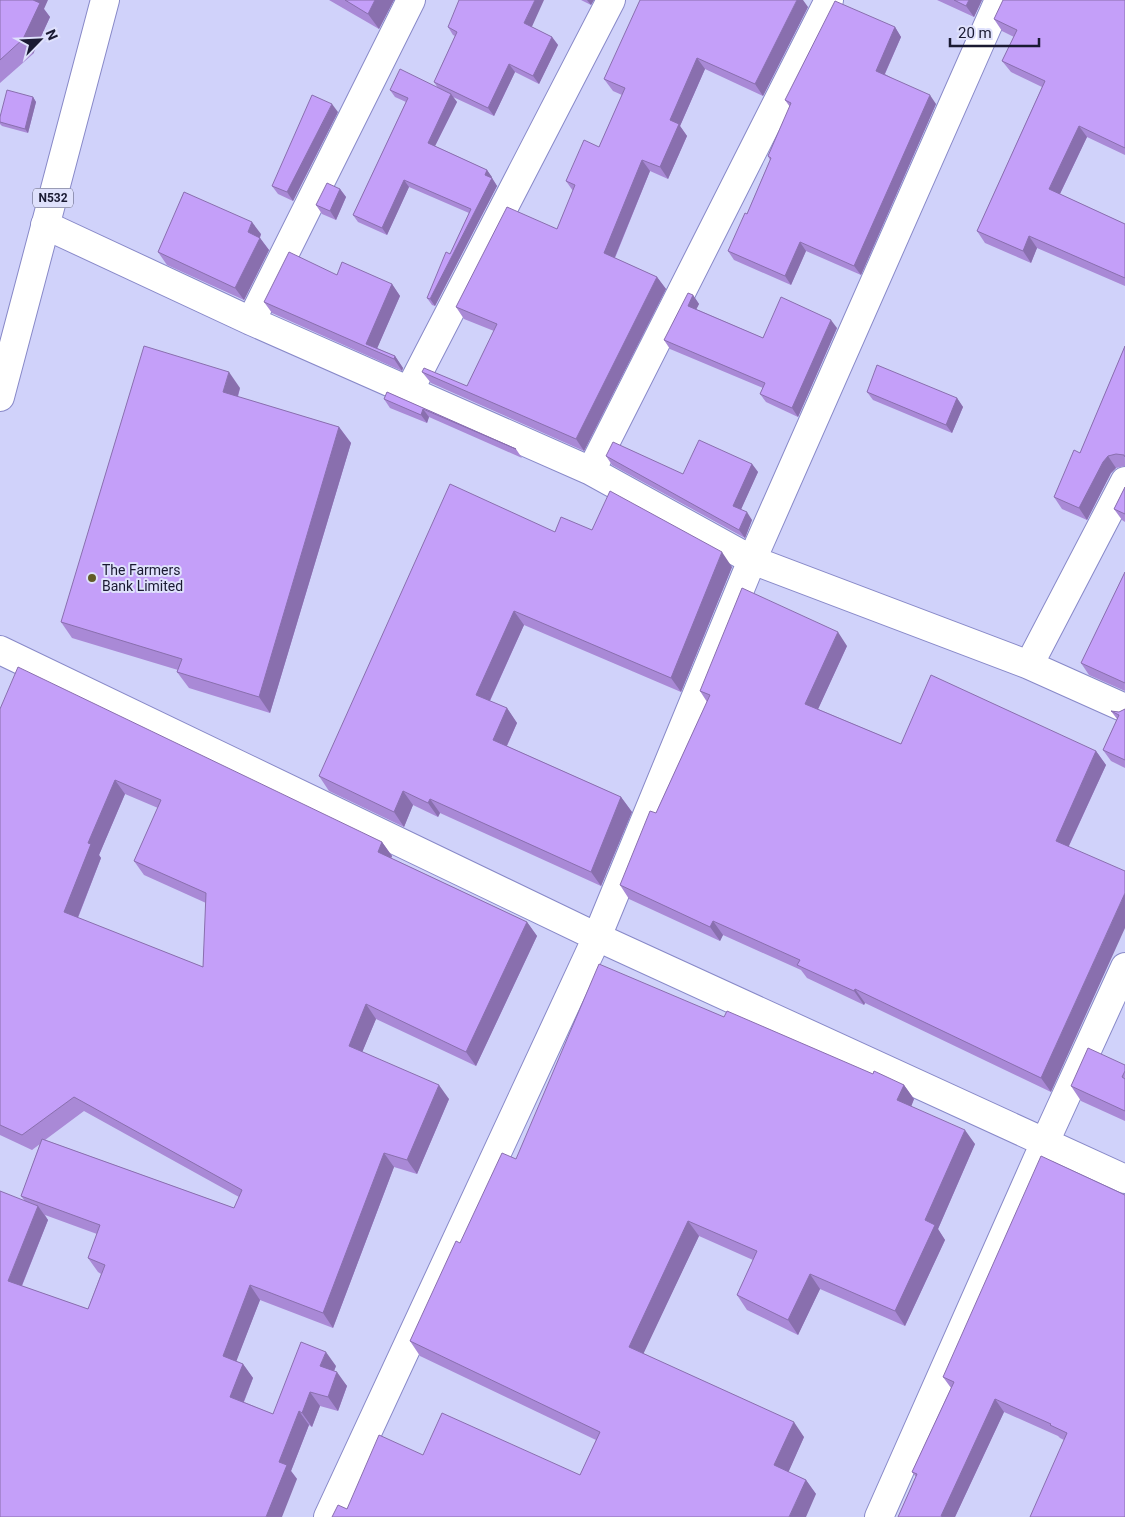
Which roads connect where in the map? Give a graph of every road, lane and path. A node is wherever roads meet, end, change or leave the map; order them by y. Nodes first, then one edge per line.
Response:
1 (105, 0) edge
2 (410, 0) edge
3 (612, 0) edge
4 (829, 0) edge
5 (999, 0) edge
6 (45, 226) junction
7 (251, 321) junction
8 (409, 391) junction
9 (0, 397) edge
10 (591, 471) junction
11 (1125, 481) edge
12 (752, 560) junction
13 (0, 650) edge
14 (1030, 666) junction
15 (1125, 708) edge
16 (596, 937) junction
17 (1125, 967) edge
18 (1045, 1142) junction
19 (1125, 1179) edge
20 (328, 1517) edge
21 (879, 1517) edge

1 - 6 main road, N532
2 - 7 main road
3 - 8 main road
4 - 10 main road
5 - 12 main road
6 - 7 main road
6 - 9 main road, N532
7 - 8 main road
8 - 10 main road
10 - 12 main road
11 - 14 main road
12 - 14 main road
12 - 16 main road
13 - 16 main road
14 - 15 main road
16 - 18 main road
16 - 20 main road
17 - 18 main road
18 - 19 main road
18 - 21 main road

